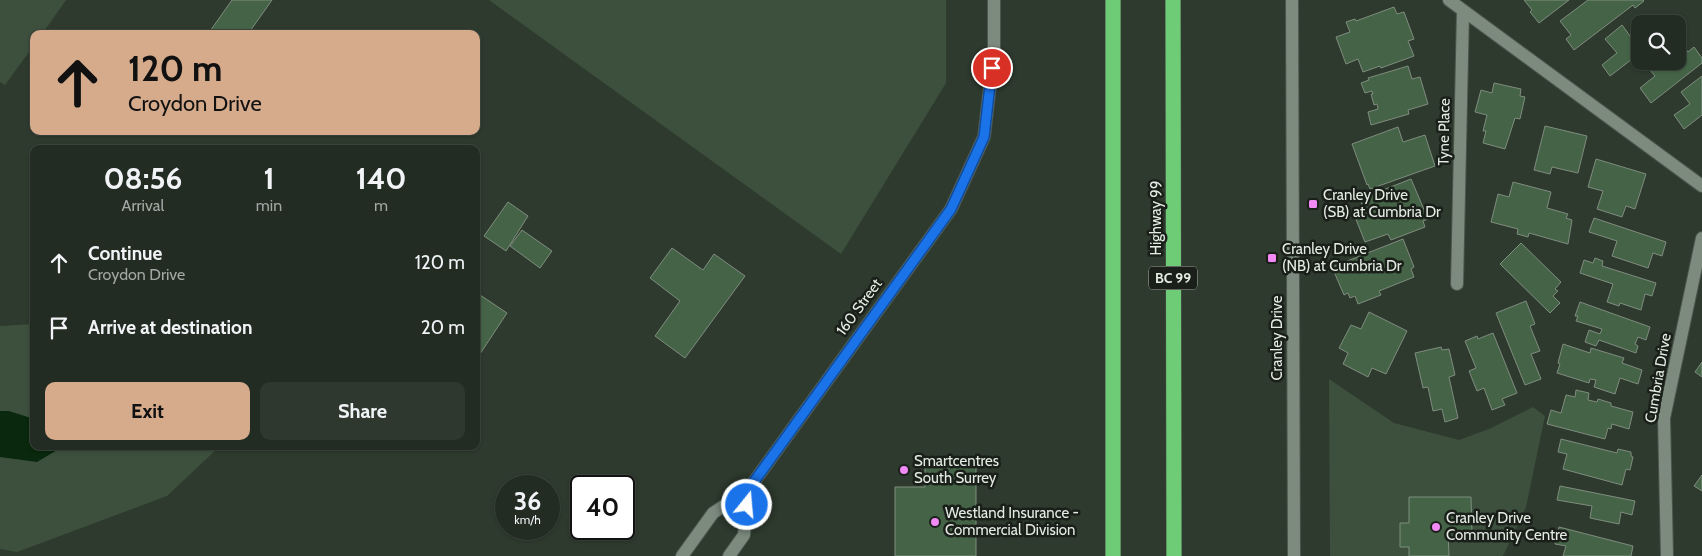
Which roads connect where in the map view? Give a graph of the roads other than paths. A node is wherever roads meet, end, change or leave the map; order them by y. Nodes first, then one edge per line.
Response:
1 (994, 0) edge
2 (1113, 0) edge
3 (1173, 0) edge
4 (1292, 0) edge
5 (1448, 0) edge
6 (1463, 11) junction
7 (1702, 186) edge
8 (1702, 238) edge
9 (1457, 284) dead end
10 (748, 490) junction
11 (682, 556) edge
12 (729, 556) edge
13 (1114, 556) edge
14 (1174, 556) edge
15 (1294, 556) edge
16 (1667, 556) edge

1 - 10 street, 160 Street
2 - 13 highway
3 - 14 highway, Highway 99 / BC 99
4 - 15 street, Cranley Drive
5 - 6 street
6 - 7 street
6 - 9 street, Tyne Place
8 - 16 street, Cumbria Drive
10 - 11 street, 160 Street
10 - 12 street

